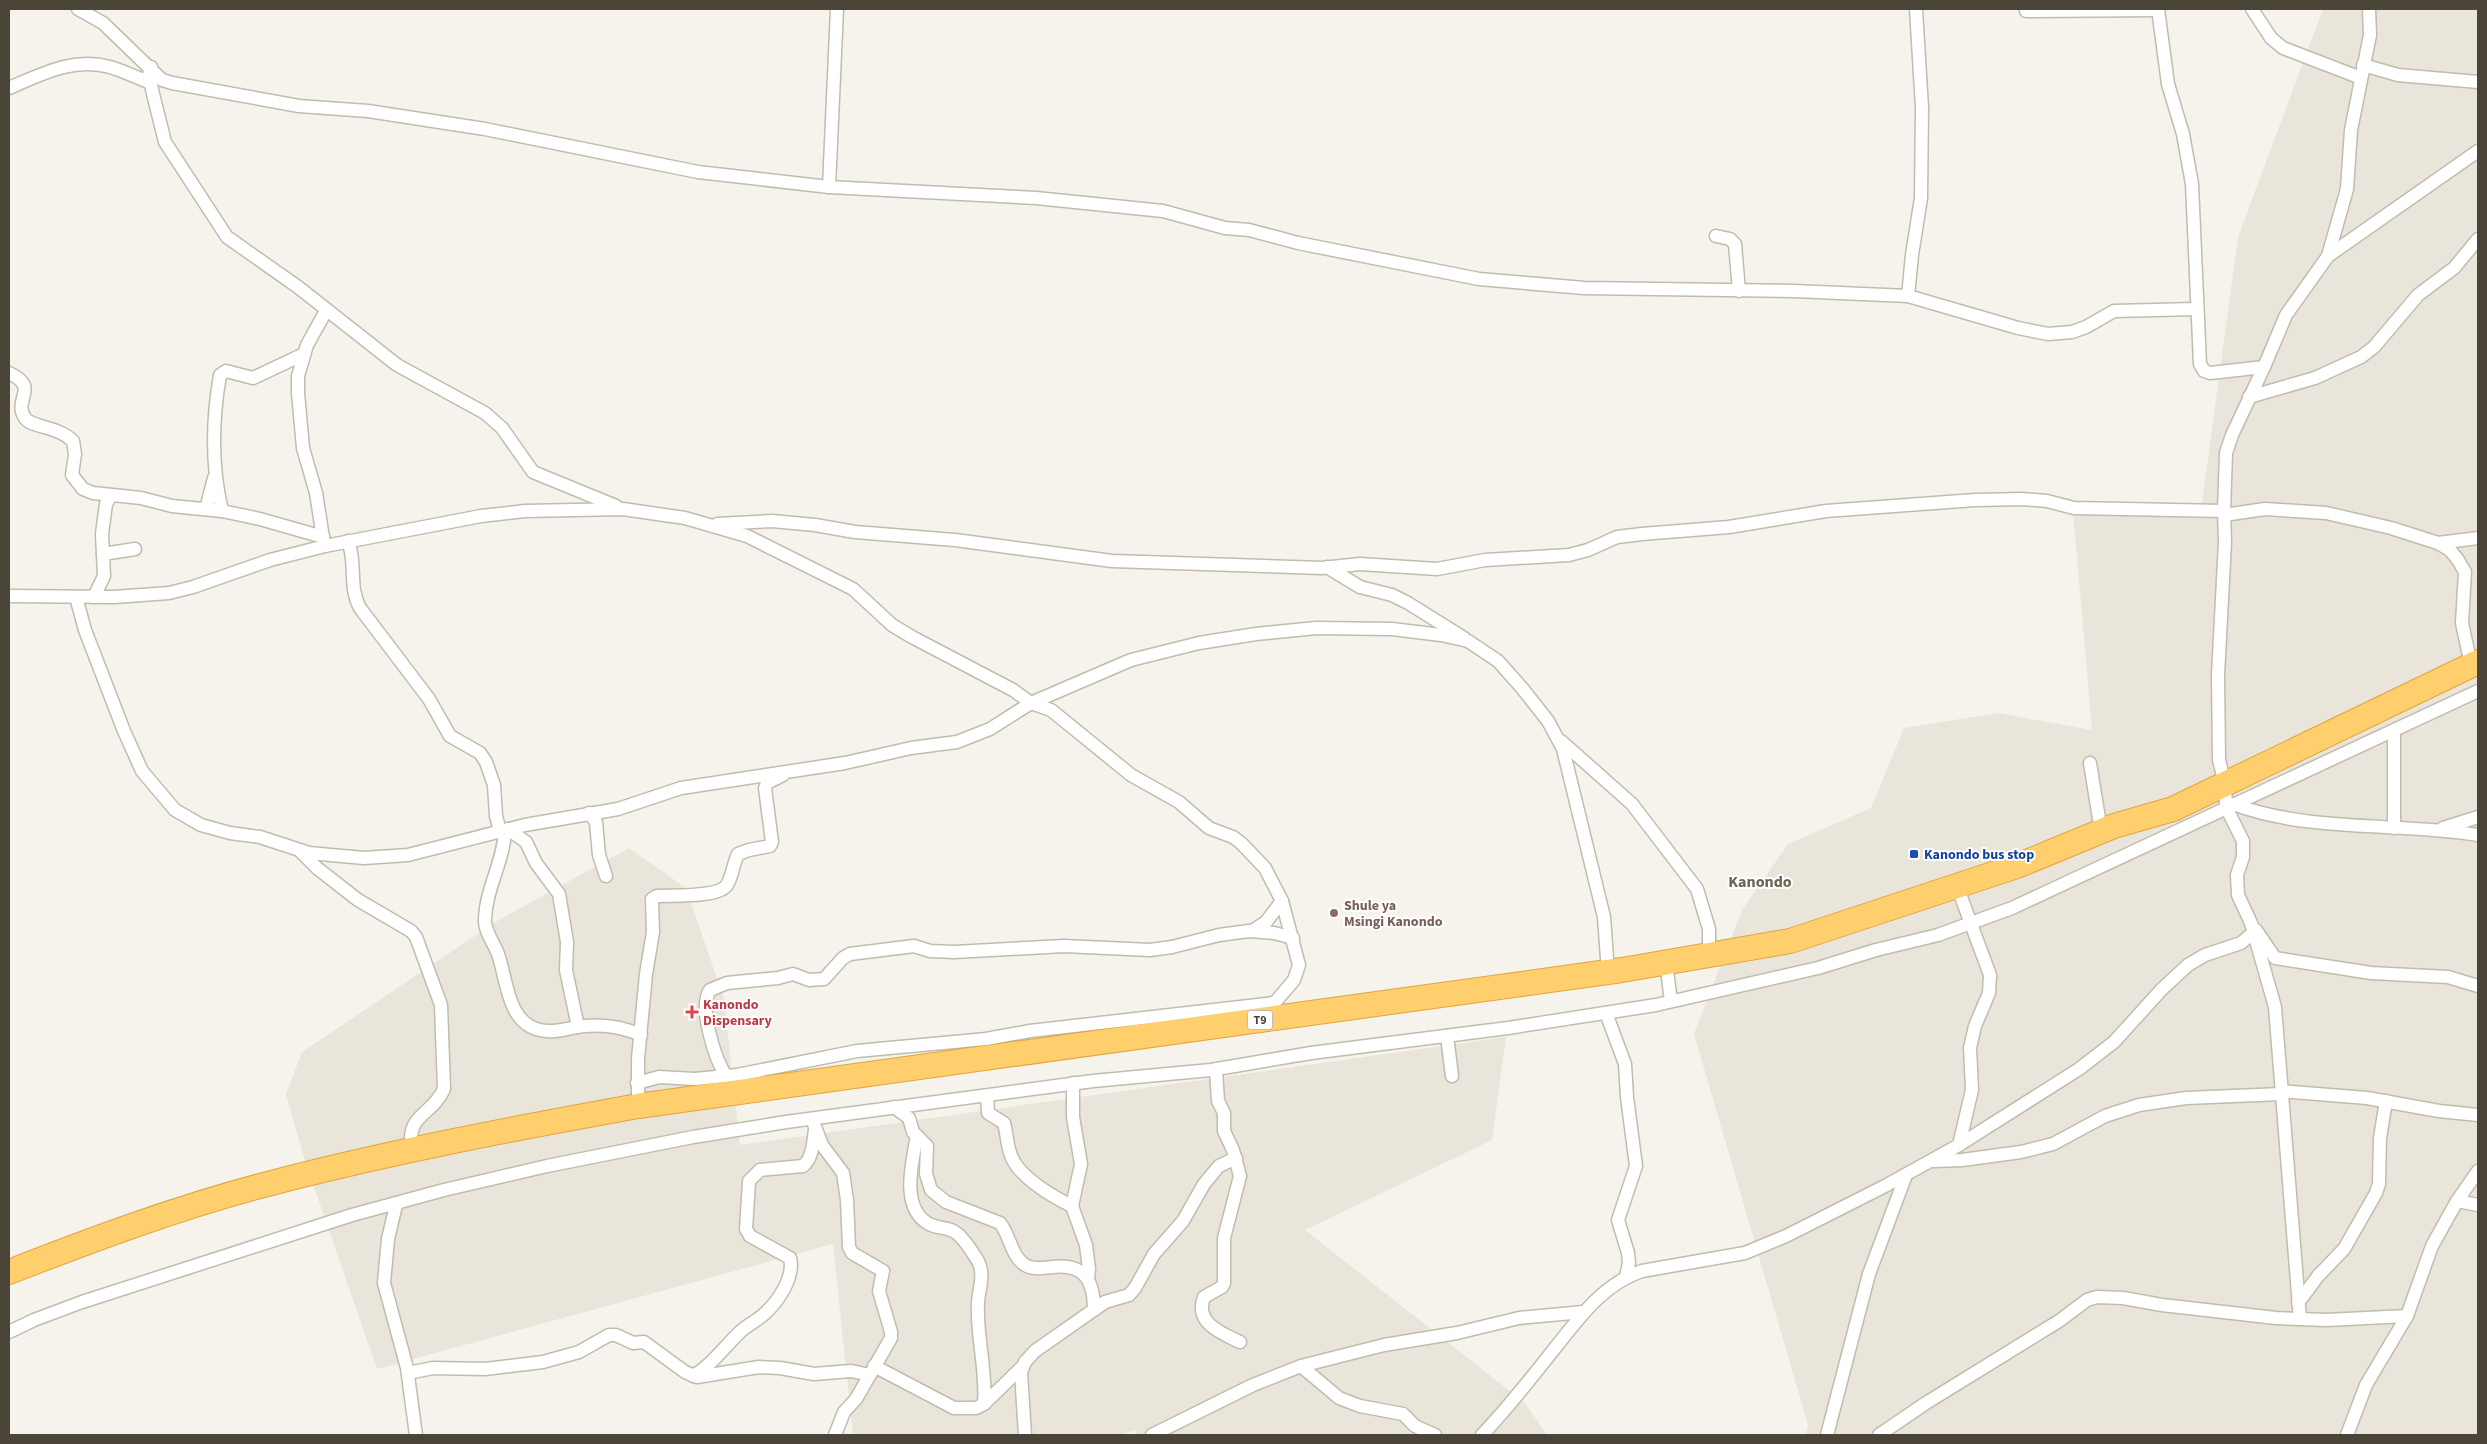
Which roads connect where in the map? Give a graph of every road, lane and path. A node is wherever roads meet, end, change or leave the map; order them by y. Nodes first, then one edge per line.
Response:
1 (78, 9) edge
2 (837, 9) edge
3 (1916, 9) edge
4 (2158, 9) edge
5 (2252, 9) edge
6 (2369, 9) edge
7 (2026, 11) dead end
8 (151, 67) junction
9 (2362, 71) junction
10 (151, 82) junction
11 (2478, 82) edge
12 (9, 88) edge
13 (2478, 150) edge
14 (829, 187) junction
15 (1716, 236) dead end
16 (2478, 239) edge
17 (2328, 256) junction
18 (1739, 292) junction
19 (1908, 296) junction
20 (2196, 309) junction
21 (326, 311) junction
22 (304, 354) junction
23 (2264, 367) junction
24 (9, 373) edge
25 (2249, 397) junction
26 (215, 475) junction
27 (111, 495) junction
28 (206, 509) junction
29 (623, 509) junction
30 (222, 511) junction
31 (2224, 513) junction
32 (711, 525) junction
33 (2478, 538) edge
34 (348, 541) junction
35 (324, 542) junction
36 (2438, 543) junction
37 (135, 549) dead end
38 (103, 554) junction
39 (1328, 567) junction
40 (9, 596) edge
41 (76, 597) junction
42 (94, 597) junction
43 (1468, 641) junction
44 (2474, 664) edge
45 (2478, 691) edge
46 (1031, 703) junction
47 (2394, 732) junction
48 (1558, 737) junction
49 (2090, 763) dead end
50 (790, 772) junction
51 (2228, 798) junction
52 (589, 813) junction
53 (2478, 817) edge
54 (2394, 828) junction
55 (2440, 829) junction
56 (504, 830) junction
57 (2102, 831) junction
58 (2478, 835) edge
59 (300, 851) junction
60 (606, 876) dead end
61 (1957, 886) junction
62 (1282, 901) junction
63 (1970, 924) junction
64 (2252, 927) junction
65 (1249, 931) junction
66 (1293, 938) junction
67 (1709, 956) junction
68 (1666, 963) junction
69 (1608, 972) junction
70 (2478, 986) edge
71 (1671, 1001) junction
72 (1267, 1012) junction
73 (1606, 1013) junction
74 (578, 1027) junction
75 (641, 1035) junction
76 (1447, 1036) junction
77 (1216, 1070) junction
78 (726, 1076) junction
79 (1452, 1076) dead end
80 (1073, 1084) junction
81 (2281, 1093) junction
82 (637, 1094) junction
83 (987, 1096) junction
84 (2386, 1101) junction
85 (894, 1107) junction
86 (2478, 1115) edge
87 (813, 1124) junction
88 (917, 1136) junction
89 (1959, 1145) junction
90 (412, 1150) junction
91 (1236, 1158) junction
92 (1930, 1161) junction
93 (2478, 1170) edge
94 (1906, 1175) junction
95 (2457, 1201) junction
96 (396, 1205) junction
97 (2478, 1205) edge
98 (1072, 1206) junction
99 (9, 1272) edge
100 (1626, 1276) junction
101 (1088, 1278) junction
102 (2298, 1304) junction
103 (1094, 1310) junction
104 (1583, 1312) junction
105 (2407, 1316) junction
106 (2300, 1319) junction
107 (9, 1332) edge
108 (1240, 1342) dead end
109 (1301, 1366) junction
110 (1022, 1367) junction
111 (872, 1371) junction
112 (408, 1373) junction
113 (693, 1376) junction
114 (984, 1404) junction
115 (416, 1435) edge
116 (835, 1435) edge
117 (1025, 1435) edge
118 (1152, 1435) edge
119 (1435, 1435) edge
120 (1482, 1435) edge
121 (1827, 1435) edge
122 (1879, 1435) edge
123 (2347, 1435) edge

1 - 8 street
2 - 14 street
3 - 19 street
4 - 7 street
4 - 20 street
5 - 9 street
6 - 9 street
8 - 10 street
8 - 14 street
9 - 11 street
9 - 17 street
10 - 12 street
10 - 21 street
13 - 17 street
14 - 18 street
15 - 18 street
16 - 25 street
17 - 23 street
18 - 19 street
19 - 20 street
20 - 23 street
21 - 22 street
21 - 29 street
22 - 26 street
22 - 35 street
23 - 25 street
24 - 27 street
25 - 31 street
26 - 28 street
26 - 30 street
27 - 28 street
27 - 38 street
28 - 30 street
29 - 32 street
29 - 34 street
30 - 35 street
31 - 36 street
31 - 39 street
31 - 51 street
32 - 39 street
32 - 46 street
33 - 36 street
34 - 35 street
34 - 56 street
35 - 42 street
36 - 44 street
37 - 38 street
38 - 42 street
39 - 43 street
40 - 41 street
41 - 42 street
41 - 59 street
43 - 46 street
43 - 48 street
44 - 51 highway, T9
45 - 47 street
46 - 50 street
46 - 62 street
47 - 51 street
47 - 54 street
48 - 67 street
48 - 69 street
49 - 57 street
50 - 52 street
50 - 75 street
51 - 54 street
51 - 57 highway, T9
51 - 63 street
51 - 64 street
52 - 56 street
52 - 60 street
53 - 55 street
54 - 55 street
55 - 58 street
56 - 59 street
56 - 74 street
56 - 74 street
57 - 61 highway, T9
59 - 90 street
61 - 63 street
61 - 67 highway, T9
62 - 65 street
62 - 66 street
63 - 71 street
63 - 89 street
64 - 70 street
64 - 81 street
64 - 89 street
65 - 66 street
65 - 78 street
66 - 72 street
67 - 68 highway, T9
68 - 69 highway, T9
68 - 71 street
69 - 72 highway, T9
71 - 73 street
72 - 78 street
72 - 82 highway, T9
73 - 76 street
73 - 100 street
74 - 75 street
75 - 82 street
76 - 77 street
76 - 79 street
77 - 80 street
77 - 91 street
78 - 82 street
80 - 83 street
80 - 98 street
81 - 84 street
81 - 92 street
81 - 102 street
82 - 90 highway, T9
83 - 85 street
83 - 98 street
84 - 86 street
84 - 102 street
85 - 87 street
85 - 88 street
87 - 96 street
87 - 111 street
87 - 113 street
88 - 101 street
88 - 114 street
89 - 92 street
90 - 99 highway, T9
91 - 103 street
91 - 108 street
92 - 94 street
93 - 95 street
94 - 100 street
94 - 121 street
95 - 97 street
95 - 105 street
96 - 107 street
96 - 112 street
98 - 101 street
100 - 104 street
101 - 103 street
102 - 106 street
103 - 110 street
104 - 109 street
104 - 120 street
105 - 106 street
105 - 123 street
106 - 122 street
109 - 118 street
109 - 119 street
110 - 114 street
110 - 117 street
111 - 113 street
111 - 114 street
111 - 116 street
112 - 113 street
112 - 115 street

